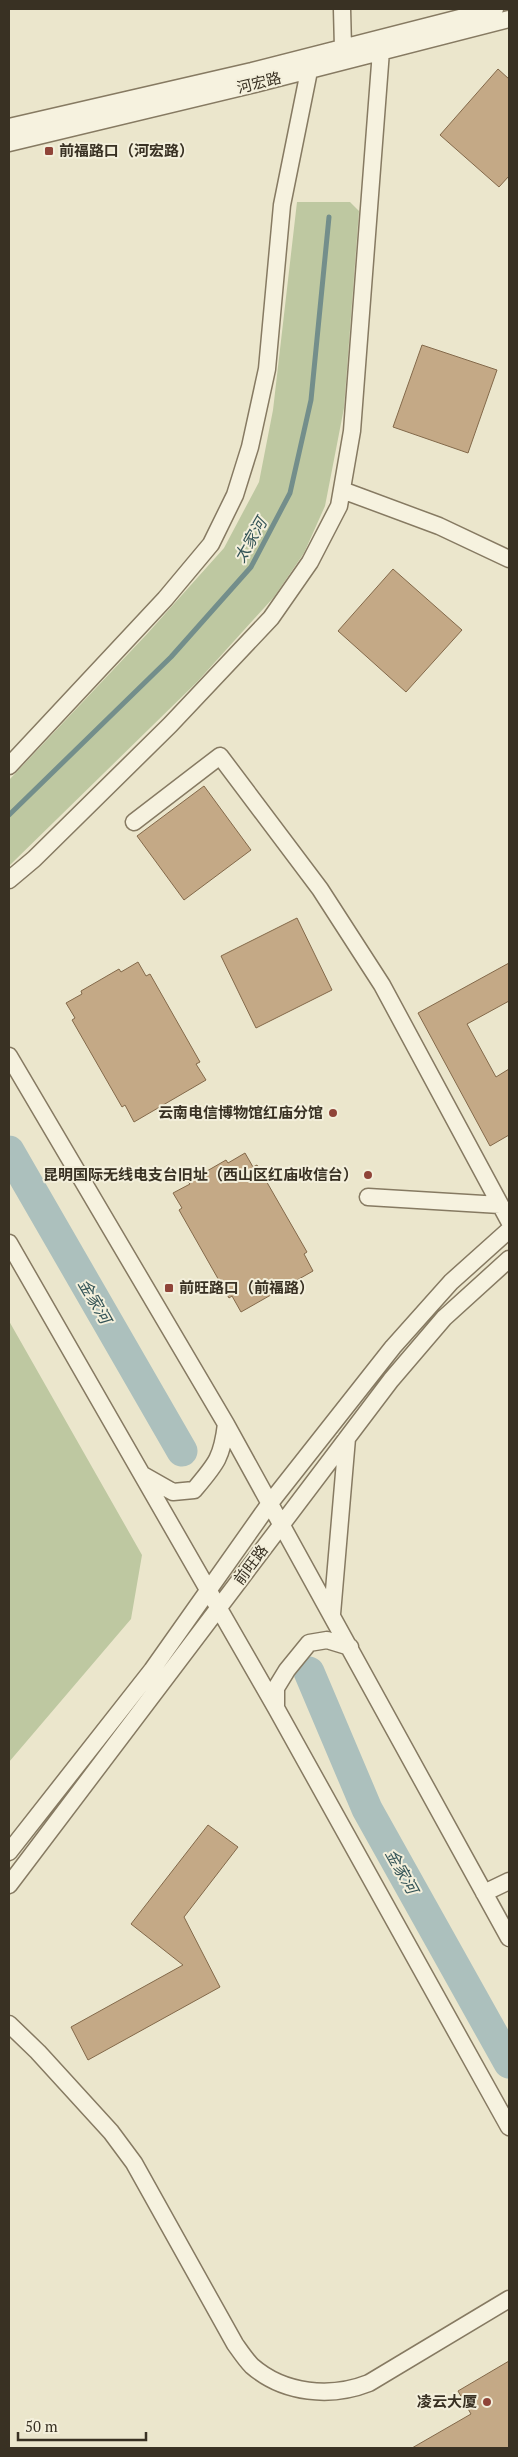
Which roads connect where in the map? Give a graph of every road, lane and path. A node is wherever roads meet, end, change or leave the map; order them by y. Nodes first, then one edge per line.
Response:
1 (342, 9) edge
2 (495, 9) edge
3 (509, 19) edge
4 (342, 48) junction
5 (380, 52) junction
6 (310, 70) junction
7 (9, 127) edge
8 (9, 143) edge
9 (342, 490) junction
10 (509, 560) edge
11 (9, 766) edge
12 (134, 822) dead end
13 (9, 880) edge
14 (9, 1056) edge
15 (368, 1197) dead end
16 (500, 1205) junction
17 (509, 1221) edge
18 (509, 1230) edge
19 (9, 1243) edge
20 (509, 1260) edge
21 (226, 1424) junction
22 (347, 1438) junction
23 (143, 1475) junction
24 (270, 1504) junction
25 (282, 1525) junction
26 (208, 1589) junction
27 (219, 1608) junction
28 (332, 1614) junction
29 (350, 1647) junction
30 (276, 1708) junction
31 (9, 1852) edge
32 (509, 1881) edge
33 (9, 1885) edge
34 (484, 1893) junction
35 (509, 1938) edge
36 (9, 2024) edge
37 (509, 2127) edge
38 (509, 2299) edge

1 - 4 street
2 - 4 street, 河宏路
3 - 5 street, 河宏路
4 - 7 street, 河宏路
5 - 6 street, 河宏路
5 - 9 street
6 - 8 street, 河宏路
6 - 11 street
9 - 10 street
9 - 13 street
12 - 16 street
14 - 21 street
15 - 16 street
16 - 17 street
18 - 24 street, 前旺路
19 - 23 street
20 - 22 street, 前旺路
21 - 23 street
21 - 24 street
22 - 25 street, 前旺路
22 - 28 street
23 - 26 street
24 - 25 street
24 - 26 street, 前旺路
25 - 27 street, 前旺路
25 - 28 street
26 - 27 street
26 - 31 street, 前旺路
27 - 30 street
27 - 33 street, 前旺路
28 - 29 street
29 - 30 street
29 - 34 street
30 - 37 street
32 - 34 street
34 - 35 street
36 - 38 street

